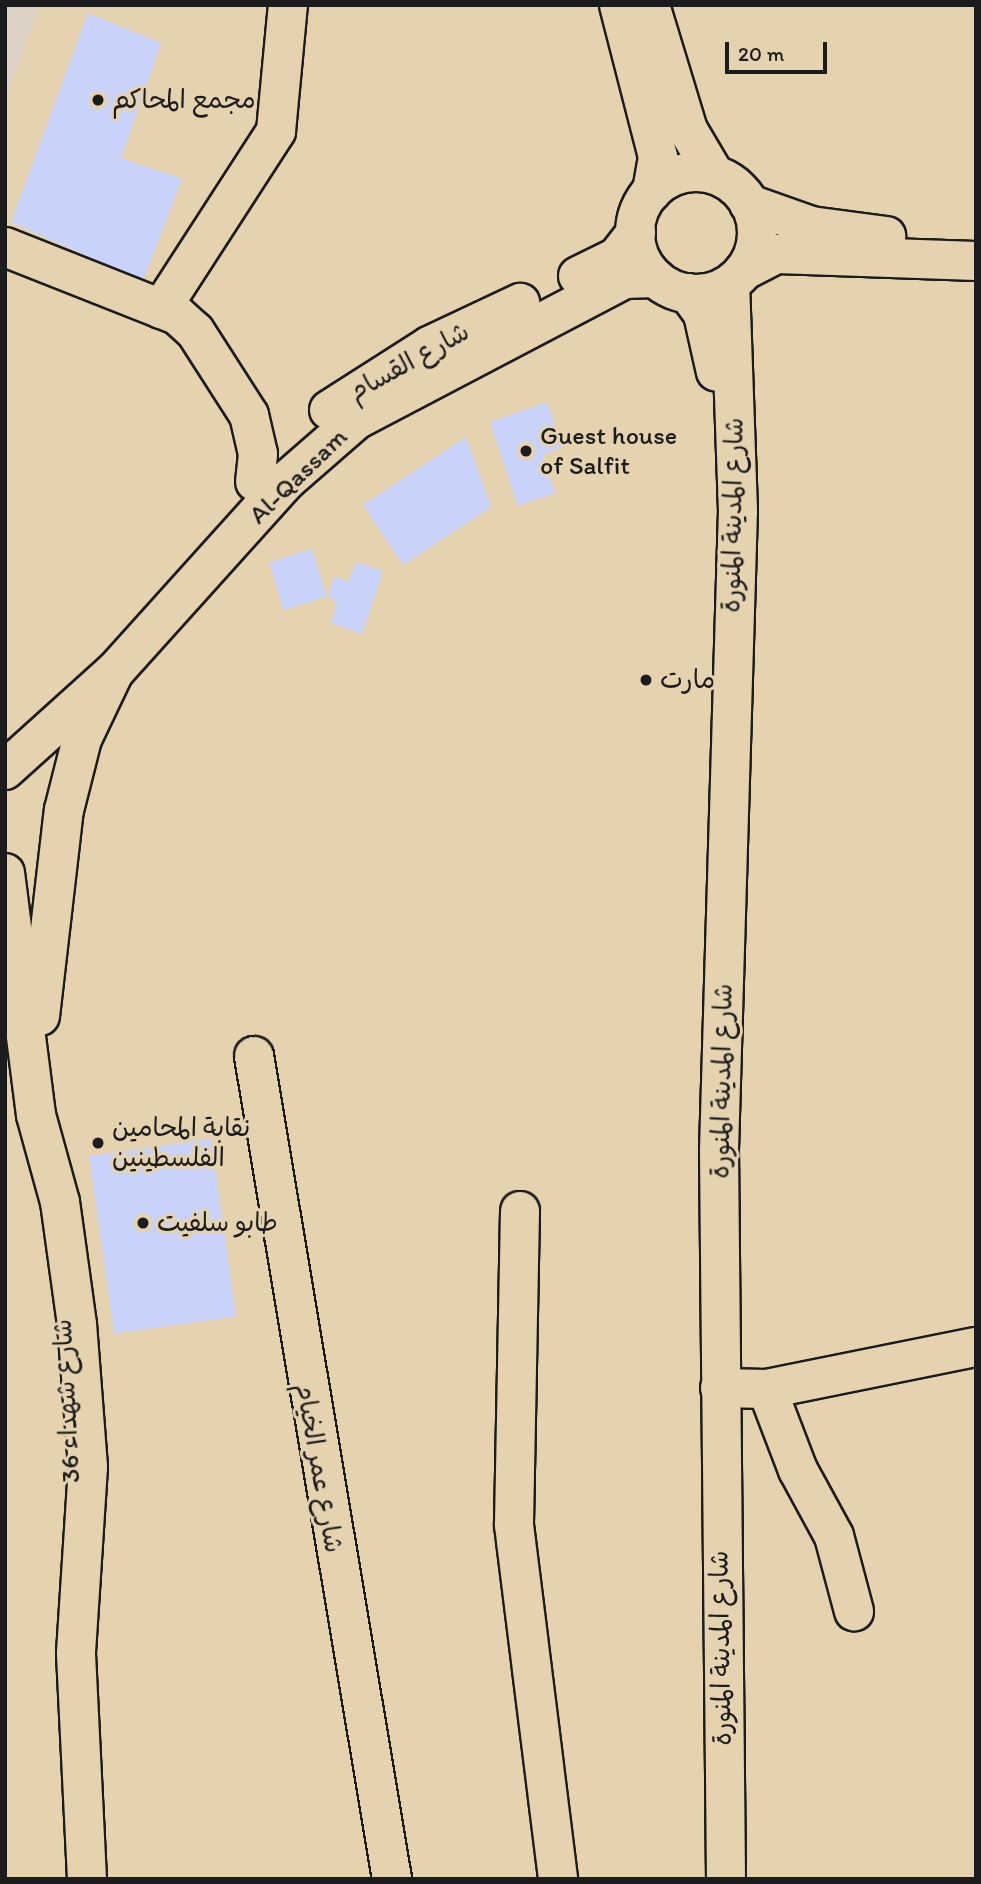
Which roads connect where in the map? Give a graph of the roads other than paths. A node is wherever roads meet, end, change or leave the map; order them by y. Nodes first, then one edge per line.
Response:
1 (288, 5) edge
2 (619, 5) edge
3 (650, 5) edge
4 (714, 174) junction
5 (652, 191) junction
6 (749, 204) junction
7 (636, 233) junction
8 (976, 238) edge
9 (5, 247) edge
10 (976, 261) edge
11 (737, 277) junction
12 (672, 286) junction
13 (161, 309) junction
14 (255, 482) junction
15 (115, 671) junction
16 (5, 742) edge
17 (5, 770) edge
18 (5, 873) edge
19 (5, 1013) edge
20 (254, 1056) dead end
21 (36, 1119) junction
22 (520, 1211) dead end
23 (976, 1348) edge
24 (720, 1388) junction
25 (767, 1389) junction
26 (854, 1611) dead end
27 (75, 1879) edge
28 (87, 1879) edge
29 (392, 1879) edge
30 (558, 1879) edge
31 (707, 1879) edge
32 (726, 1879) edge

1 - 13 main road
2 - 5 main road
3 - 4 main road
4 - 5 main road
4 - 6 main road
5 - 7 main road
6 - 8 main road
6 - 11 main road
7 - 12 main road
7 - 14 main road, شارع القسام
9 - 13 main road
10 - 11 main road
11 - 12 main road
11 - 24 main road, شارع المدينة المنورة
12 - 15 main road, Al-Qassam
12 - 31 main road
13 - 14 main road
14 - 16 main road, شارع القسام
15 - 17 main road, Al-Qassam
15 - 21 main road
18 - 21 main road
19 - 27 main road, شارع شهداء 36
20 - 29 main road, شارع عمر الخيام
21 - 28 main road, شارع شهداء 36
22 - 30 main road
23 - 25 main road
24 - 25 main road
24 - 32 main road, شارع المدينة المنورة
25 - 26 main road

